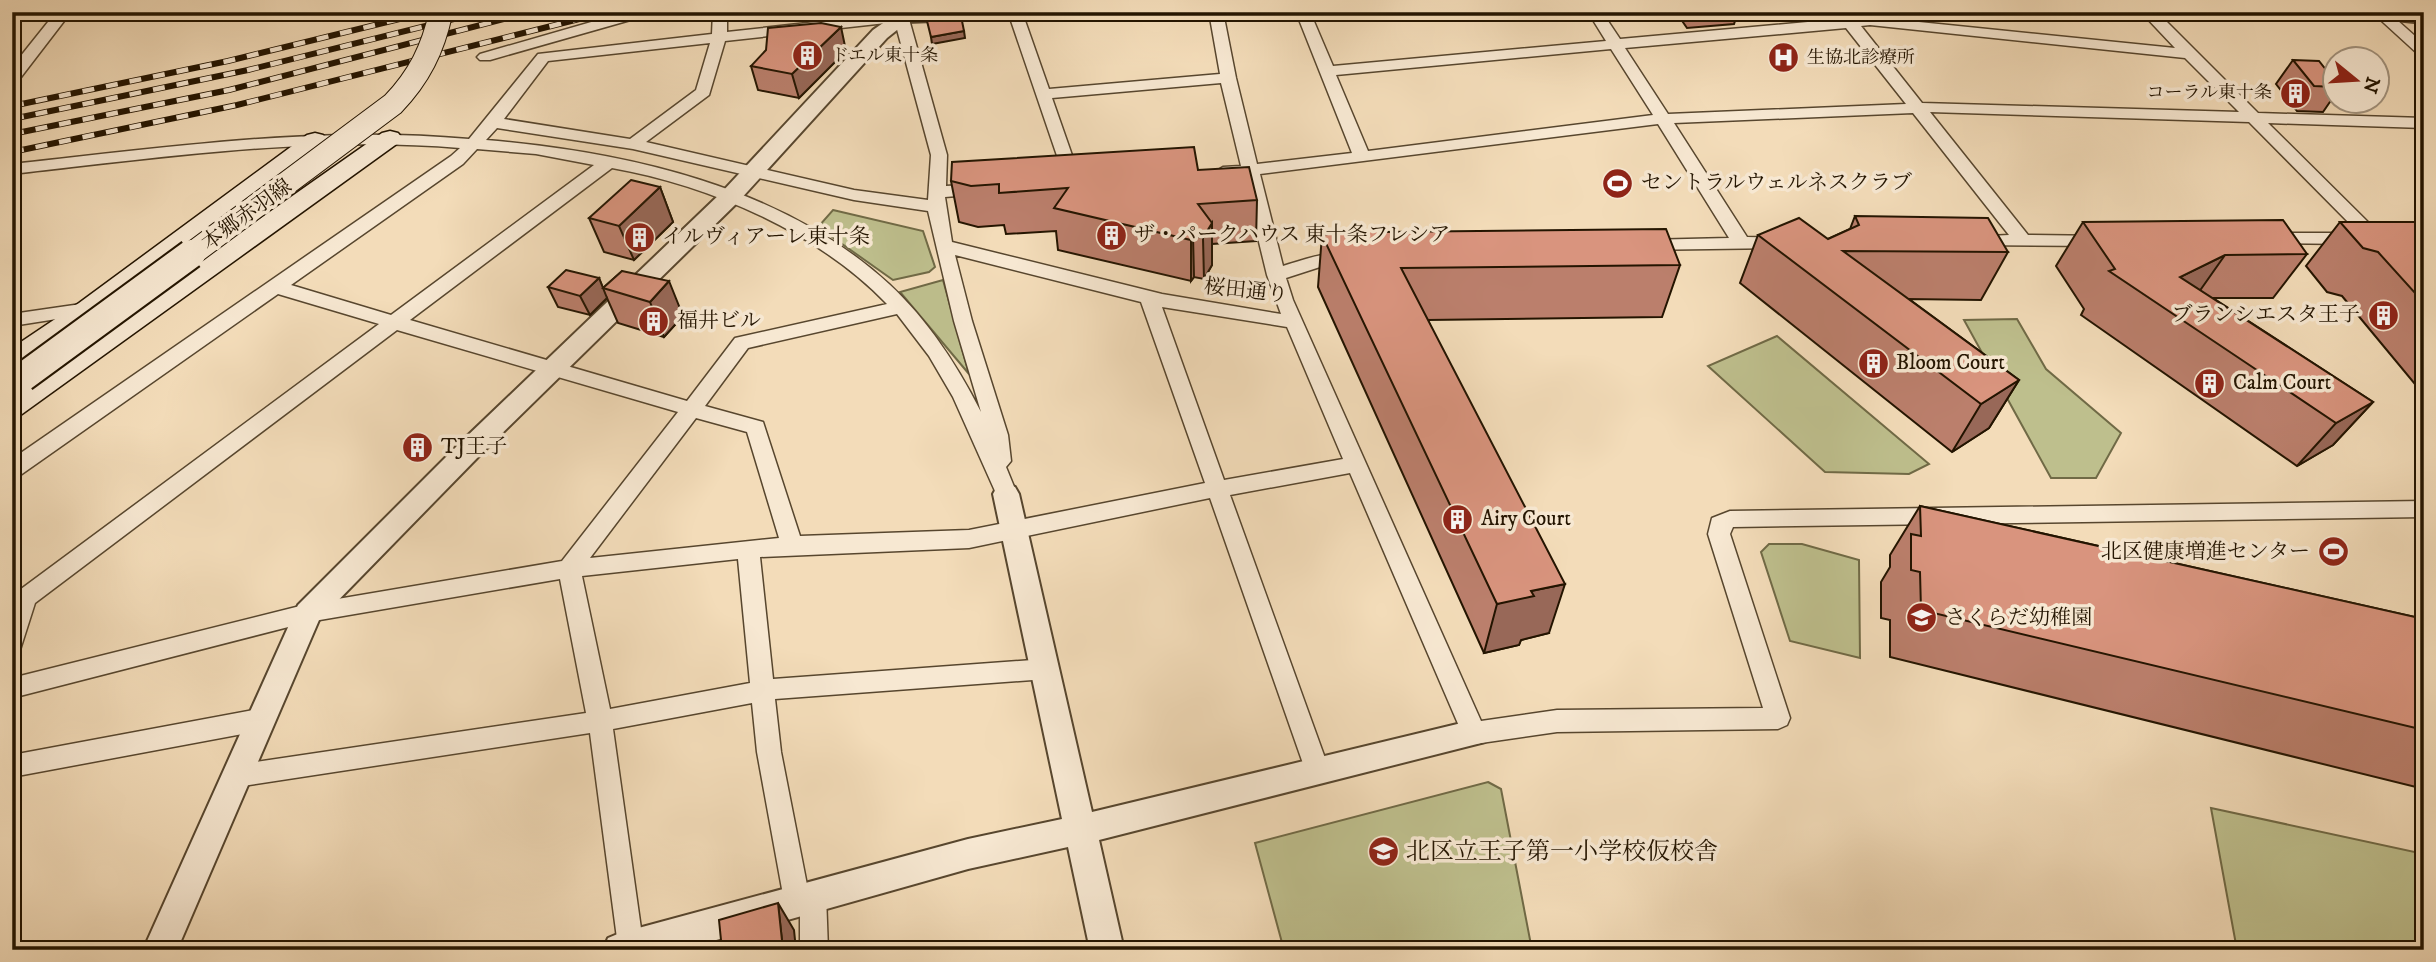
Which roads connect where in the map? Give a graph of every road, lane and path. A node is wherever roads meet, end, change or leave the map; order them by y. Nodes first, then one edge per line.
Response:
1 (64, 12) edge
2 (440, 12) edge
3 (643, 12) edge
4 (720, 12) edge
5 (1013, 12) edge
6 (1216, 12) edge
7 (1303, 12) edge
8 (1595, 12) edge
9 (2148, 12) edge
10 (2378, 12) edge
11 (901, 15) edge
12 (1846, 17) edge
13 (2424, 17) edge
14 (719, 37) junction
15 (1618, 46) junction
16 (2424, 52) edge
17 (2190, 54) junction
18 (485, 57) dead end
19 (1327, 71) junction
20 (12, 78) edge
21 (1228, 78) junction
22 (1043, 94) junction
23 (1920, 108) junction
24 (1662, 119) junction
25 (2255, 119) junction
26 (493, 122) junction
27 (2424, 122) edge
28 (390, 138) junction
29 (315, 140) junction
30 (475, 143) junction
31 (633, 144) junction
32 (1362, 157) junction
33 (609, 162) junction
34 (12, 169) edge
35 (1250, 170) junction
36 (754, 172) junction
37 (1209, 173) edge
38 (1073, 181) edge
39 (992, 188) edge
40 (730, 197) junction
41 (937, 199) junction
42 (2374, 238) junction
43 (2397, 238) edge
44 (2245, 239) edge
45 (2124, 240) edge
46 (1954, 241) edge
47 (2023, 241) junction
48 (1741, 242) junction
49 (1803, 242) edge
50 (944, 246) junction
51 (1631, 247) edge
52 (1372, 258) edge
53 (1276, 275) junction
54 (277, 287) junction
55 (1150, 300) junction
56 (901, 307) junction
57 (88, 309) junction
58 (12, 320) edge
59 (1295, 322) junction
60 (395, 323) junction
61 (552, 370) junction
62 (16, 374) edge
63 (12, 407) edge
64 (690, 410) junction
65 (1358, 464) junction
66 (12, 470) edge
67 (1217, 489) junction
68 (1006, 494) junction
69 (2424, 509) edge
70 (1014, 529) junction
71 (792, 545) junction
72 (748, 550) junction
73 (569, 569) junction
74 (307, 613) junction
75 (12, 643) edge
76 (1046, 669) junction
77 (12, 688) edge
78 (765, 690) junction
79 (259, 720) junction
80 (600, 721) junction
81 (1474, 733) junction
82 (12, 766) edge
83 (1318, 772) junction
84 (236, 776) junction
85 (1080, 830) junction
86 (805, 897) junction
87 (626, 948) edge
88 (160, 950) edge
89 (814, 950) edge
90 (1107, 950) edge

1 - 20 street
2 - 62 main road, 本郷赤羽線, bridge
3 - 18 street
4 - 14 street
5 - 11 street
5 - 22 street
6 - 21 street
7 - 19 street
8 - 15 street
9 - 17 street
10 - 13 street
10 - 16 street
11 - 14 street
11 - 36 street
11 - 41 street
12 - 15 street
12 - 17 street
12 - 23 street
14 - 26 street
14 - 31 street
15 - 19 street
15 - 24 street
17 - 25 street
19 - 32 street
21 - 22 street
21 - 35 street
22 - 38 street
23 - 24 street
23 - 25 street
23 - 47 street
24 - 32 street
24 - 48 street
25 - 27 street
25 - 42 street
26 - 30 street
26 - 31 street
28 - 29 street
28 - 30 street
28 - 63 main road
29 - 34 street
29 - 57 main road
30 - 33 street
30 - 54 street
31 - 36 street
32 - 35 street
33 - 40 street
33 - 60 street
35 - 37 street
35 - 53 street
36 - 40 street
36 - 41 street
39 - 41 street
40 - 56 street
40 - 61 street
41 - 50 street
42 - 43 street
42 - 44 street
45 - 47 street
46 - 47 street
48 - 49 street
48 - 51 street
50 - 55 street, 桜田通り
50 - 68 street
52 - 53 street, 桜田通り
53 - 59 street, 桜田通り
54 - 60 street
54 - 66 street
55 - 59 street, 桜田通り
55 - 67 street
56 - 64 street
56 - 68 street
57 - 58 street
57 - 62 main road
59 - 65 street
60 - 61 street
60 - 75 street
61 - 64 street
61 - 74 street
64 - 71 street
64 - 73 street
65 - 67 street
65 - 81 street
67 - 70 street
67 - 83 street
68 - 70 street
69 - 81 street
70 - 71 street
70 - 76 street
71 - 72 street
72 - 73 street
72 - 78 street
73 - 74 street
73 - 80 street
74 - 77 street
74 - 79 street
76 - 78 street
76 - 85 street
78 - 80 street
78 - 86 street
79 - 82 street
79 - 84 street
80 - 84 street
80 - 87 street
81 - 83 street
83 - 85 street
84 - 88 street
85 - 86 street
85 - 90 street
86 - 87 street
86 - 89 street

